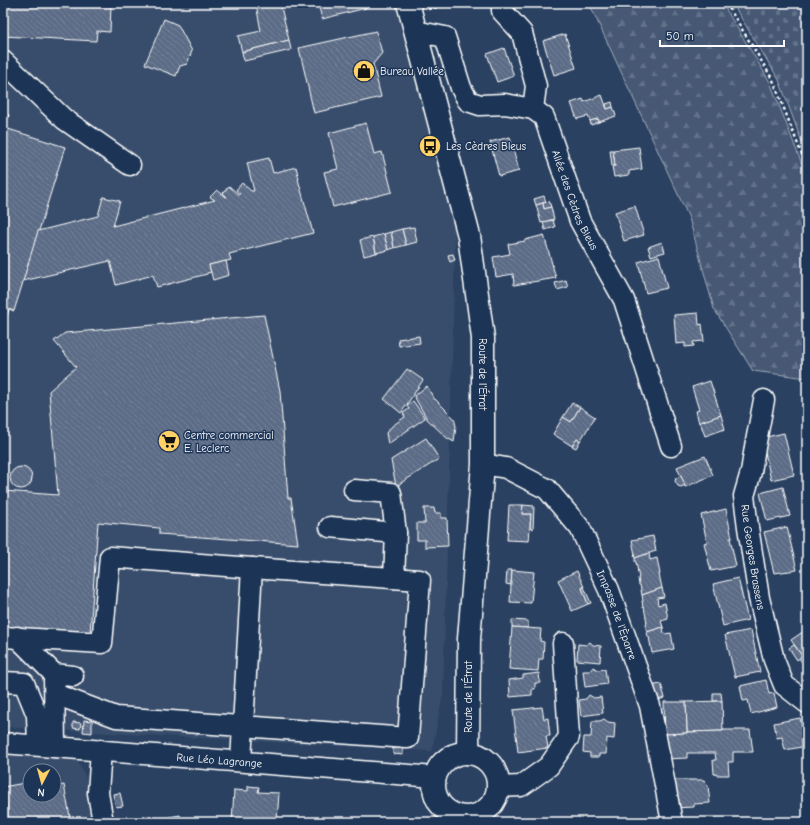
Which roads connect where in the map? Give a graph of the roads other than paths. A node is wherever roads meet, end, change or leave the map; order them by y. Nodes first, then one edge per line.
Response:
1 (502, 3) edge
2 (411, 16) edge
3 (3, 61) edge
4 (533, 109) junction
5 (130, 165) dead end
6 (764, 400) dead end
7 (671, 446) dead end
8 (483, 464) junction
9 (354, 490) dead end
10 (330, 527) dead end
11 (396, 533) junction
12 (252, 568) junction
13 (394, 578) junction
14 (10, 637) edge
15 (563, 644) dead end
16 (3, 682) edge
17 (55, 694) junction
18 (807, 703) edge
19 (243, 726) junction
20 (3, 743) edge
21 (47, 746) junction
22 (101, 750) junction
23 (468, 753) junction
24 (241, 761) junction
25 (435, 777) junction
26 (498, 787) junction
27 (464, 819) edge
28 (103, 822) edge
29 (672, 822) edge

1 - 4 street
2 - 4 street
2 - 8 main road, Route de l'Étrat
3 - 5 street
4 - 7 street, Allée des Cèdres Bleus
6 - 18 street, Rue Georges Brassens
8 - 23 main road, Route de l'Étrat
8 - 29 street, Impasse de l'Èparre
9 - 11 street
10 - 11 street
11 - 13 street
12 - 13 street
12 - 14 street
12 - 19 street
13 - 19 street
14 - 17 street
15 - 26 street
16 - 21 street
17 - 19 street
17 - 21 street
19 - 24 street
20 - 21 street, Rue Léo Lagrange
21 - 22 street, Rue Léo Lagrange
22 - 24 street, Rue Léo Lagrange
22 - 28 street
23 - 25 main road
23 - 26 main road
24 - 25 street, Rue Léo Lagrange
25 - 27 main road
26 - 27 main road

